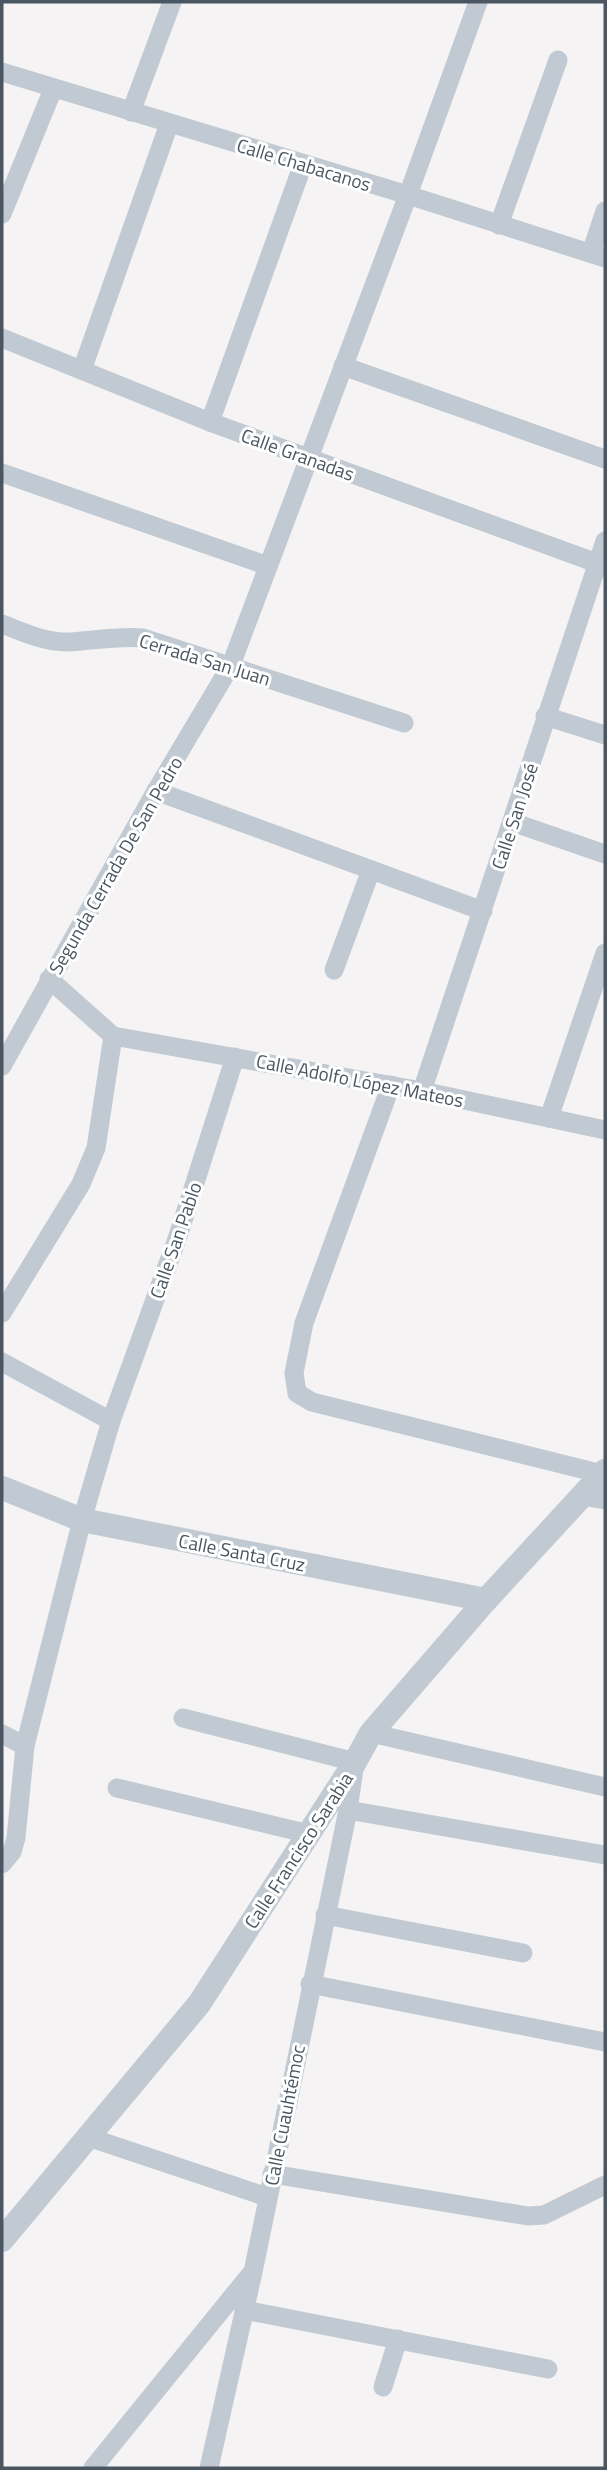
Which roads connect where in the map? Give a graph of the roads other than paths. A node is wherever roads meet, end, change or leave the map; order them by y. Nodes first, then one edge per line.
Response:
1 (172, 2) edge
2 (478, 2) edge
3 (558, 60) dead end
4 (2, 72) edge
5 (53, 89) junction
6 (131, 112) junction
7 (169, 124) junction
8 (303, 164) junction
9 (408, 195) junction
10 (605, 211) edge
11 (2, 214) edge
12 (499, 225) junction
13 (598, 256) edge
14 (2, 338) edge
15 (343, 366) junction
16 (82, 370) junction
17 (210, 422) junction
18 (309, 458) junction
19 (605, 459) edge
20 (2, 472) edge
21 (605, 541) edge
22 (601, 565) edge
23 (268, 566) junction
24 (2, 624) edge
25 (231, 665) junction
26 (545, 716) junction
27 (404, 723) dead end
28 (605, 735) edge
29 (156, 791) junction
30 (512, 822) junction
31 (605, 855) edge
32 (371, 870) junction
33 (483, 911) junction
34 (605, 953) edge
35 (334, 970) dead end
36 (49, 979) junction
37 (113, 1036) junction
38 (235, 1057) junction
39 (2, 1066) edge
40 (391, 1085) junction
41 (422, 1091) junction
42 (549, 1118) junction
43 (605, 1130) edge
44 (2, 1313) edge
45 (2, 1362) edge
46 (111, 1422) junction
47 (603, 1472) edge
48 (3, 1493) edge
49 (594, 1498) edge
50 (82, 1520) junction
51 (486, 1600) junction
52 (183, 1718) dead end
53 (371, 1733) junction
54 (2, 1734) edge
55 (25, 1746) junction
56 (355, 1762) junction
57 (605, 1787) edge
58 (117, 1788) dead end
59 (348, 1810) junction
60 (309, 1834) junction
61 (605, 1854) edge
62 (2, 1864) edge
63 (325, 1915) junction
64 (523, 1952) dead end
65 (310, 1984) junction
66 (605, 2042) edge
67 (88, 2137) junction
68 (272, 2175) junction
69 (605, 2185) edge
70 (267, 2197) junction
71 (2, 2240) edge
72 (253, 2272) junction
73 (244, 2310) junction
74 (398, 2339) junction
75 (548, 2369) dead end
76 (383, 2387) dead end
77 (93, 2468) edge
78 (209, 2468) edge

1 - 6 street
2 - 9 street
3 - 12 street
4 - 5 street, Calle Chabacanos
5 - 6 street, Calle Chabacanos
5 - 11 street
6 - 7 street, Calle Chabacanos
7 - 8 street, Calle Chabacanos
7 - 16 street
8 - 9 street, Calle Chabacanos
8 - 17 street
9 - 12 street, Calle Chabacanos
9 - 15 street
10 - 13 street
12 - 13 street, Calle Chabacanos
14 - 16 street, Calle Granadas
15 - 18 street
15 - 19 street
16 - 17 street, Calle Granadas
17 - 18 street, Calle Granadas
18 - 22 street, Calle Granadas
18 - 23 street
20 - 23 street
21 - 22 street, Calle San José
22 - 26 street, Calle San José
23 - 25 street
24 - 25 street, Cerrada San Juan
25 - 27 street, Cerrada San Juan
25 - 29 street, Segunda Cerrada De San Pedro
26 - 28 street
26 - 30 street, Calle San José
29 - 32 street
29 - 36 street, Segunda Cerrada De San Pedro
30 - 31 street
30 - 33 street, Calle San José
32 - 33 street
32 - 35 street
33 - 41 street, Calle San José
34 - 42 street
36 - 37 street
36 - 39 street, Segunda Cerrada De San Pedro
37 - 38 street, Calle Adolfo López Mateos
37 - 44 street
38 - 40 street, Calle Adolfo López Mateos
38 - 46 street, Calle San Pablo
40 - 41 street, Calle Adolfo López Mateos
40 - 47 street
41 - 42 street, Calle Adolfo López Mateos
42 - 43 street, Calle Adolfo López Mateos
45 - 46 street
46 - 50 street, Calle San Pablo
47 - 49 street, Calle Francisco Sarabia
48 - 50 street, Calle Santa Cruz
49 - 51 street, Calle Francisco Sarabia
50 - 51 street, Calle Santa Cruz
50 - 55 street, Calle San Pablo
51 - 53 street, Calle Francisco Sarabia
52 - 56 street
53 - 56 street, Calle Francisco Sarabia
53 - 57 street
54 - 55 street
55 - 62 street, Calle San Pablo
56 - 59 street, Calle Cuauhtémoc
56 - 60 street, Calle Francisco Sarabia
58 - 60 street
59 - 61 street
59 - 63 street, Calle Cuauhtémoc
60 - 67 street, Calle Francisco Sarabia
63 - 64 street
63 - 65 street, Calle Cuauhtémoc
65 - 66 street
65 - 68 street, Calle Cuauhtémoc
67 - 70 street
67 - 71 street, Calle Francisco Sarabia
68 - 69 street
68 - 70 street, Calle Cuauhtémoc
70 - 72 street, Calle Cuauhtémoc
72 - 73 street, Calle Cuauhtémoc
72 - 77 street
73 - 74 street
73 - 78 street, Calle Cuauhtémoc
74 - 75 street
74 - 76 street

